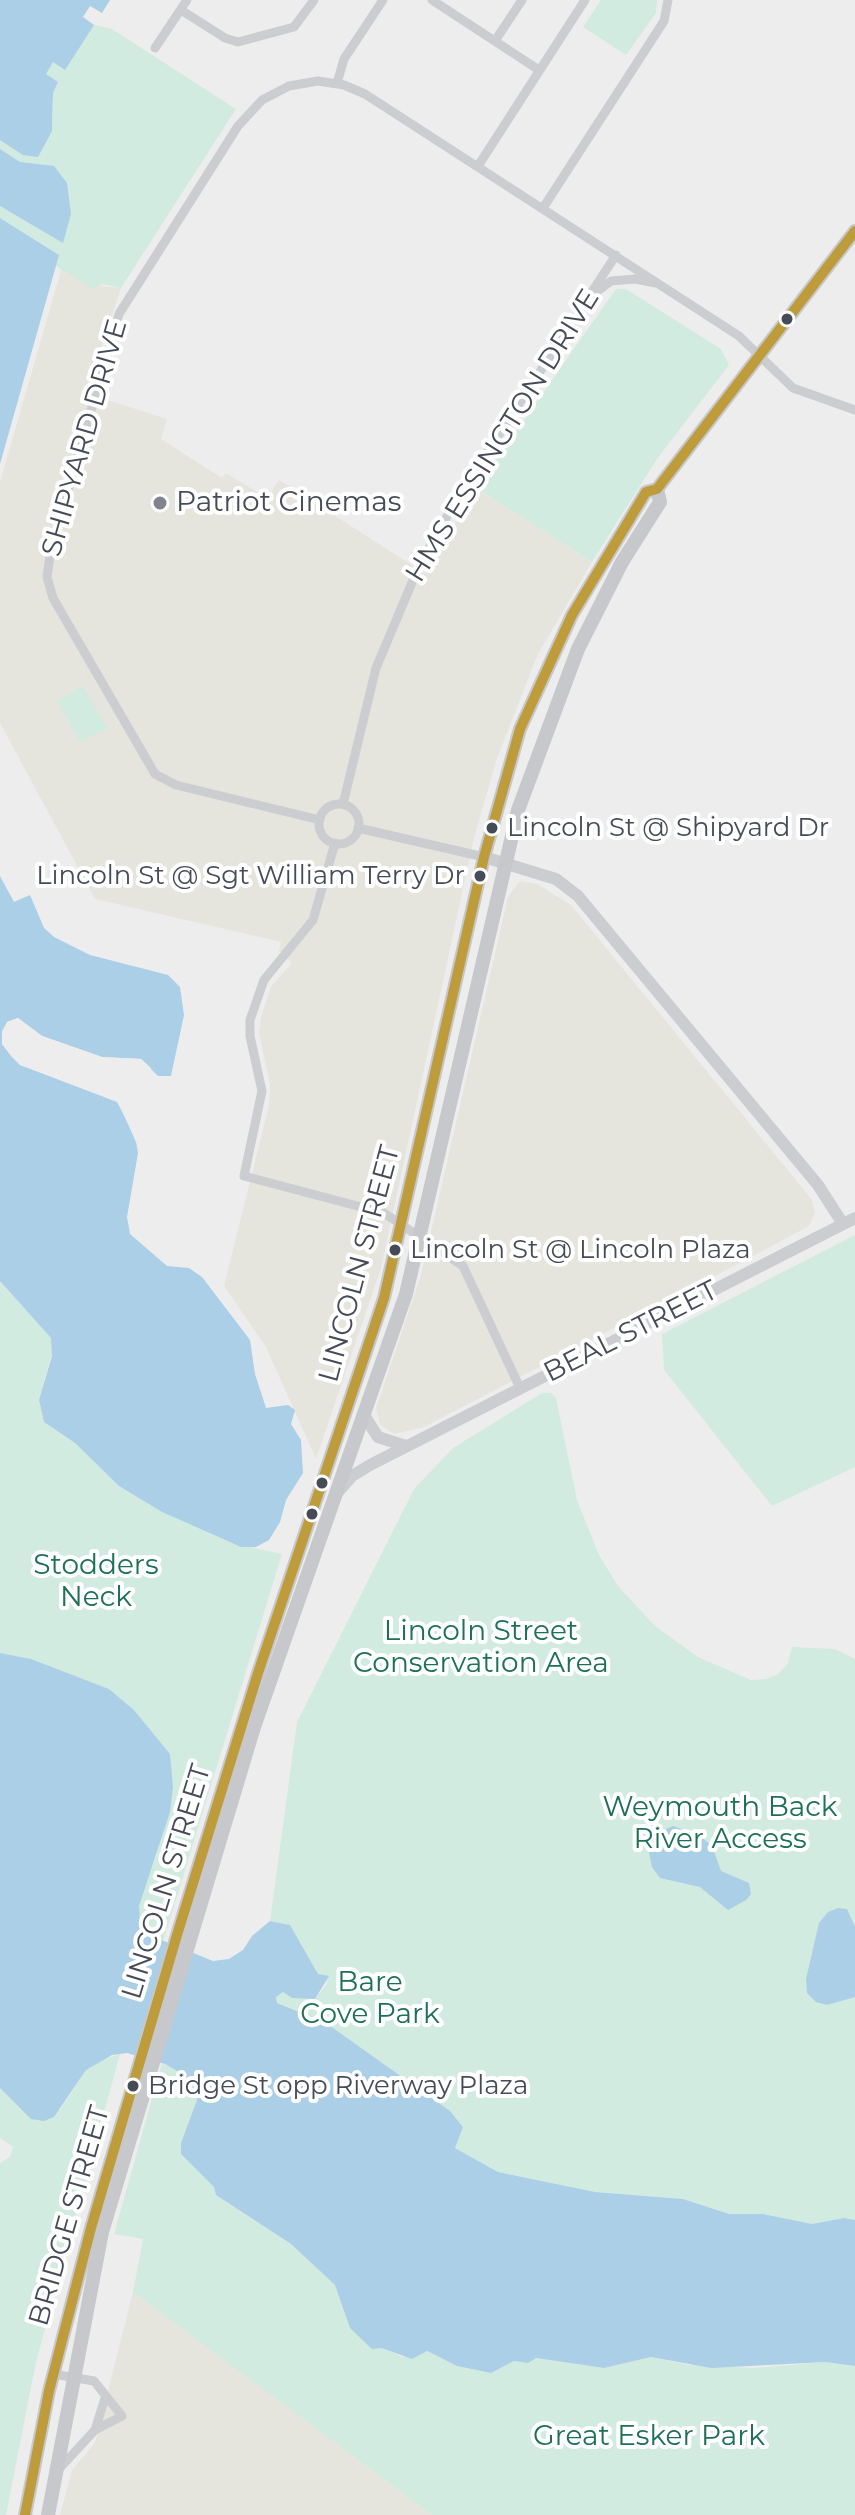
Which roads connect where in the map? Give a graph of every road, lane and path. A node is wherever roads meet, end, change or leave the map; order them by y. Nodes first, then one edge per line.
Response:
1 (187, 0) edge
2 (314, 0) edge
3 (383, 0) edge
4 (432, 0) edge
5 (522, 0) edge
6 (585, 0) edge
7 (668, 0) edge
8 (181, 10) junction
9 (495, 41) junction
10 (155, 48) dead end
11 (539, 70) junction
12 (337, 83) junction
13 (478, 166) junction
14 (543, 208) junction
15 (855, 231) edge
16 (616, 255) junction
17 (661, 284) junction
18 (589, 297) junction
19 (758, 356) junction
20 (855, 410) edge
21 (657, 489) junction
22 (343, 804) junction
23 (320, 820) junction
24 (358, 828) junction
25 (335, 843) junction
26 (484, 857) junction
27 (505, 862) junction
28 (849, 1221) edge
29 (403, 1226) junction
30 (421, 1239) junction
31 (520, 1388) junction
32 (364, 1415) junction
33 (406, 1446) junction
34 (333, 1499) junction
35 (183, 1938) junction
36 (143, 2072) junction
37 (53, 2374) junction
38 (75, 2375) junction
39 (105, 2398) junction
40 (95, 2430) junction
41 (57, 2471) junction
42 (25, 2515) edge
43 (48, 2515) edge

1 - 8 street
2 - 8 street
3 - 12 street
4 - 9 street
5 - 9 street
6 - 11 street
7 - 14 street
8 - 10 street
9 - 11 street
11 - 13 street
12 - 13 street, SHIPYARD DRIVE
12 - 23 street, SHIPYARD DRIVE
13 - 14 street, SHIPYARD DRIVE
14 - 16 street, SHIPYARD DRIVE
15 - 19 main road, LINCOLN STREET
16 - 17 street, SHIPYARD DRIVE
16 - 18 street, HMS ESSINGTON DRIVE
17 - 18 street
17 - 19 street, SHIPYARD DRIVE
18 - 22 street, HMS ESSINGTON DRIVE
19 - 20 street, SHIPYARD DRIVE
19 - 21 main road, LINCOLN STREET
21 - 26 main road, LINCOLN STREET
21 - 27 main road, LINCOLN STREET
22 - 23 street
22 - 24 street
23 - 25 street
24 - 25 street
24 - 26 street
25 - 29 street
26 - 27 street
26 - 29 main road, LINCOLN STREET
27 - 28 street
27 - 30 main road, LINCOLN STREET
28 - 31 street, BEAL STREET
29 - 30 street
29 - 35 main road, LINCOLN STREET
30 - 31 street
30 - 32 main road, LINCOLN STREET
31 - 33 street, BEAL STREET
32 - 33 street
32 - 34 main road, LINCOLN STREET
33 - 34 street, BEAL STREET
34 - 35 main road, LINCOLN STREET
35 - 36 main road, LINCOLN STREET
36 - 37 main road, BRIDGE STREET
36 - 38 main road, BRIDGE STREET
37 - 38 street
37 - 42 main road, BRIDGE STREET
38 - 39 street
38 - 41 main road, BRIDGE STREET
39 - 40 street
39 - 40 street
40 - 41 street
41 - 43 main road, BRIDGE STREET

